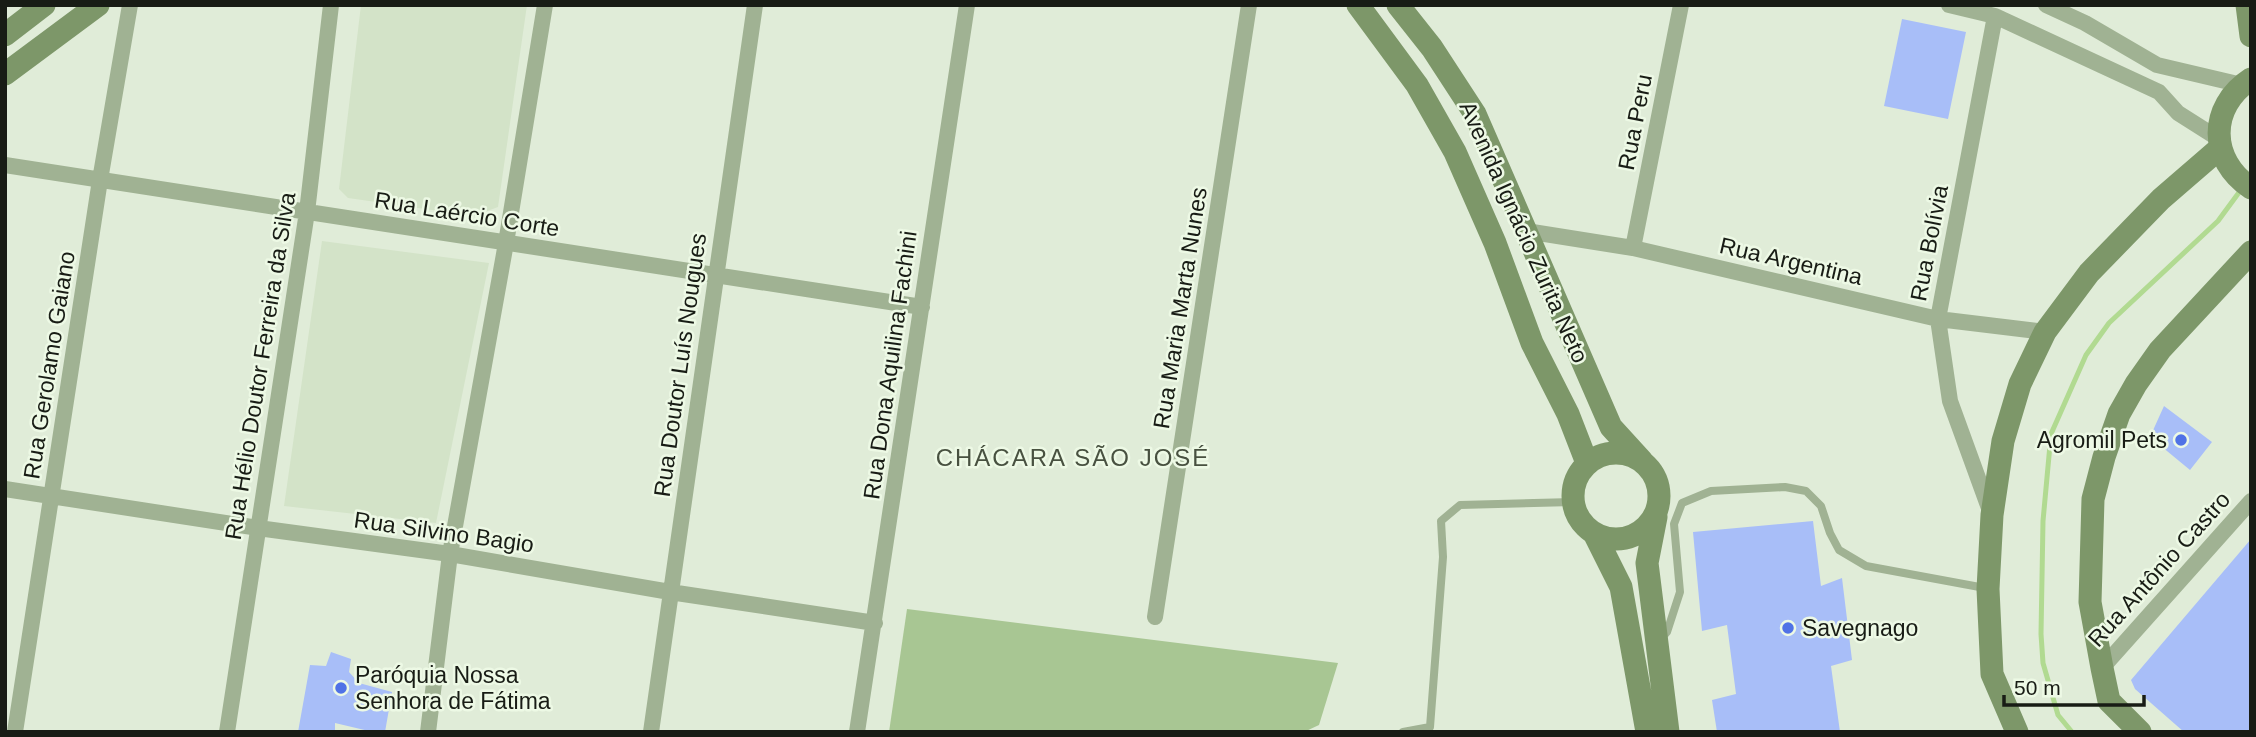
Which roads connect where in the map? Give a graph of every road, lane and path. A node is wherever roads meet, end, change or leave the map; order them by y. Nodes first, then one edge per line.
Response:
1 (44, 5) edge
2 (98, 5) edge
3 (130, 5) edge
4 (331, 5) edge
5 (545, 5) edge
6 (755, 5) edge
7 (967, 5) edge
8 (1249, 5) edge
9 (1358, 5) edge
10 (1398, 5) edge
11 (1681, 5) edge
12 (1949, 5) edge
13 (2046, 5) edge
14 (2247, 5) edge
15 (1995, 16) junction
16 (5, 35) edge
17 (2251, 36) edge
18 (5, 74) edge
19 (2246, 82) edge
20 (2222, 151) junction
21 (5, 165) edge
22 (100, 180) junction
23 (2251, 188) edge
24 (307, 212) junction
25 (1527, 231) junction
26 (506, 243) junction
27 (1633, 247) junction
28 (2251, 252) edge
29 (716, 275) junction
30 (922, 307) junction
31 (1938, 320) junction
32 (2045, 332) junction
33 (1642, 461) junction
34 (1587, 463) junction
35 (5, 489) edge
36 (52, 496) junction
37 (2251, 501) edge
38 (1573, 502) junction
39 (1657, 513) junction
40 (1992, 515) junction
41 (258, 528) junction
42 (1595, 535) junction
43 (450, 554) junction
44 (1988, 589) junction
45 (670, 592) junction
46 (1155, 617) dead end
47 (875, 623) junction
48 (1656, 646) junction
49 (2102, 668) junction
50 (15, 732) edge
51 (227, 732) edge
52 (428, 732) edge
53 (651, 732) edge
54 (857, 732) edge
55 (1403, 732) edge
56 (1647, 732) edge
57 (1668, 732) edge
58 (2018, 732) edge
59 (2140, 732) edge

1 - 16 main road
2 - 18 main road
3 - 22 street, Rua Gerolamo Gaiano
4 - 24 street, Rua Hélio Doutor Ferreira da Silva
5 - 26 street
6 - 29 street, Rua Doutor Luís Nougues
7 - 30 street, Rua Dona Aquilina Fachini
8 - 46 street, Rua Maria Marta Nunes
9 - 34 main road, Avenida Ignácio Zurita Neto
10 - 25 main road, Avenida Ignácio Zurita Neto
11 - 27 street, Rua Peru
12 - 15 street
13 - 19 street
14 - 17 main road
15 - 20 street
15 - 31 street, Rua Bolívia
19 - 20 main road
20 - 23 main road
20 - 32 main road
21 - 22 street, Rua Laércio Corte
22 - 24 street, Rua Laércio Corte
22 - 36 street, Rua Gerolamo Gaiano
24 - 26 street, Rua Laércio Corte
24 - 41 street, Rua Hélio Doutor Ferreira da Silva
25 - 27 street, Rua Argentina
25 - 33 main road, Avenida Ignácio Zurita Neto
26 - 29 street, Rua Laércio Corte
26 - 43 street
27 - 31 street, Rua Argentina
28 - 49 main road
29 - 30 street, Rua Laércio Corte
29 - 45 street, Rua Doutor Luís Nougues
30 - 47 street, Rua Dona Aquilina Fachini
31 - 32 street, Rua Argentina
31 - 40 street, Rua Bolívia
32 - 40 main road
33 - 34 main road
33 - 39 main road
34 - 38 main road
35 - 36 street, Rua Silvino Bagio
36 - 41 street, Rua Silvino Bagio
36 - 50 street, Rua Gerolamo Gaiano
37 - 49 street, Rua Antônio Castro
38 - 42 main road
38 - 55 lane
39 - 42 main road
39 - 48 main road
40 - 44 main road
41 - 43 street, Rua Silvino Bagio
41 - 51 street, Rua Hélio Doutor Ferreira da Silva
42 - 56 main road
43 - 45 street, Rua Silvino Bagio
43 - 52 street
44 - 48 lane
44 - 58 main road
45 - 47 street, Rua Silvino Bagio
45 - 53 street, Rua Doutor Luís Nougues
47 - 54 street, Rua Dona Aquilina Fachini
48 - 57 main road
49 - 59 main road

